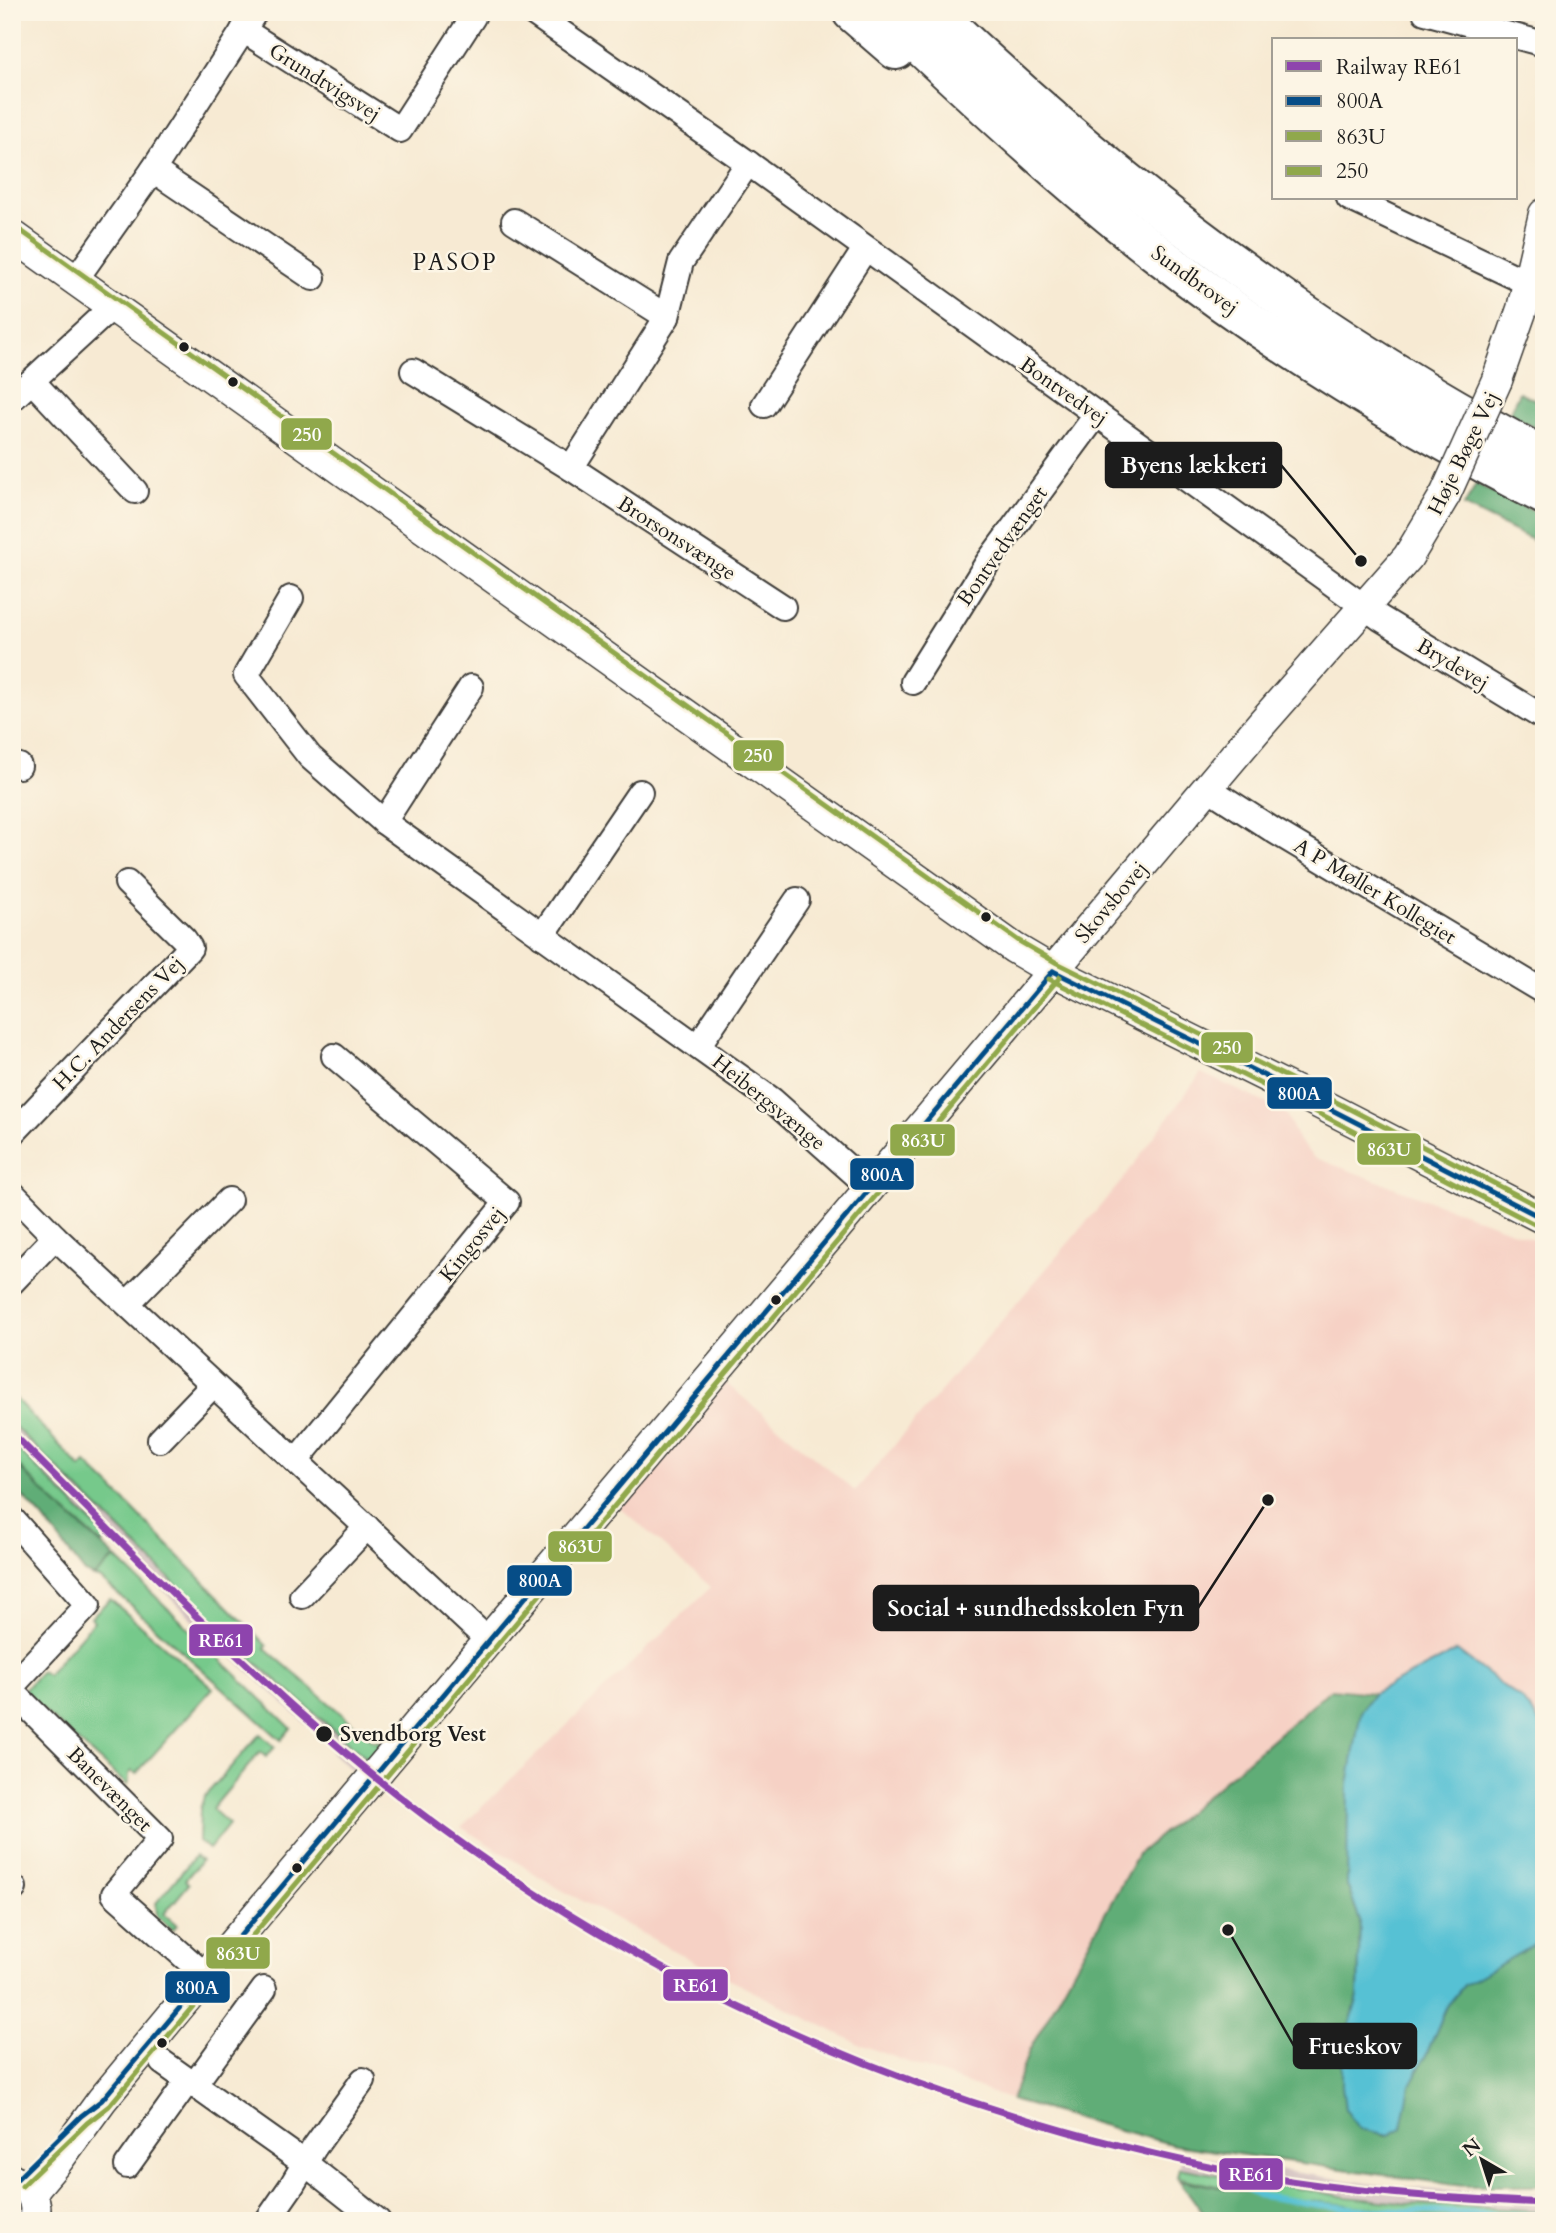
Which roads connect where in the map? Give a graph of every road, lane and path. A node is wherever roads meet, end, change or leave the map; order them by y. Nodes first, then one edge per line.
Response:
1 (531, 12) edge
2 (852, 12) edge
3 (884, 12) edge
4 (934, 12) edge
5 (971, 12) edge
6 (1425, 12) edge
7 (472, 17) dead end
8 (249, 21) edge
9 (1544, 44) edge
10 (748, 163) junction
11 (153, 170) junction
12 (1353, 200) edge
13 (514, 221) dead end
14 (1543, 224) edge
15 (12, 235) edge
16 (865, 249) junction
17 (313, 278) dead end
18 (1190, 278) junction
19 (76, 279) junction
20 (1528, 283) junction
21 (113, 306) junction
22 (667, 317) junction
23 (413, 371) dead end
24 (32, 381) junction
25 (12, 399) edge
26 (1439, 399) junction
27 (764, 405) dead end
28 (1097, 414) junction
29 (1544, 457) edge
30 (571, 468) junction
31 (135, 491) dead end
32 (1544, 495) edge
33 (291, 598) dead end
34 (1365, 606) junction
35 (783, 607) dead end
36 (913, 682) dead end
37 (471, 687) dead end
38 (1544, 718) edge
39 (1208, 788) junction
40 (640, 792) dead end
41 (384, 822) junction
42 (127, 883) dead end
43 (797, 900) dead end
44 (542, 936) junction
45 (1053, 971) junction
46 (1544, 992) edge
47 (698, 1046) junction
48 (334, 1056) dead end
49 (12, 1134) edge
50 (871, 1188) junction
51 (12, 1193) edge
52 (229, 1200) dead end
53 (1544, 1219) edge
54 (55, 1237) junction
55 (12, 1282) edge
56 (128, 1303) junction
57 (213, 1385) junction
58 (160, 1440) dead end
59 (296, 1461) junction
60 (12, 1519) edge
61 (366, 1527) junction
62 (302, 1596) dead end
63 (489, 1641) junction
64 (12, 1688) edge
65 (205, 1976) junction
66 (264, 1989) dead end
67 (162, 2062) dead end
68 (363, 2080) dead end
69 (191, 2083) junction
70 (306, 2164) junction
71 (127, 2166) dead end
72 (23, 2193) edge
73 (267, 2221) edge
74 (378, 2221) edge

1 - 10 street, Bontvedvej
2 - 18 main road
3 - 18 main road, Sundbrovej
4 - 26 main road, Sundbrovej
5 - 26 main road
6 - 9 street
7 - 8 street, Grundtvigsvej
8 - 11 street, Grundtvigsvej
10 - 16 street, Bontvedvej
10 - 22 street
11 - 17 street
11 - 19 street, Grundtvigsvej
12 - 20 street
13 - 22 street
14 - 20 street, Høje Bøge Vej
15 - 19 street
16 - 27 street
16 - 28 street, Bontvedvej
18 - 32 main road, Sundbrovej
19 - 21 street
20 - 34 street, Høje Bøge Vej, bridge
21 - 24 street
21 - 45 street
22 - 30 street
23 - 30 street, Brorsonsvænge
24 - 25 street
24 - 31 street
26 - 29 main road, Sundbrovej
28 - 34 street, Bontvedvej
28 - 36 street, Bontvedvænget
30 - 35 street, Brorsonsvænge
33 - 41 street, Heibergsvænge
34 - 38 street, Brydevej
34 - 39 street, Skovsbovej
37 - 41 street
39 - 45 street, Skovsbovej
39 - 46 street, A P Møller Kollegiet
40 - 44 street
41 - 44 street, Heibergsvænge
42 - 49 street, H.C. Andersens Vej
43 - 47 street, Heibergsvænge
44 - 47 street, Heibergsvænge
45 - 50 street, Skovsbovej
45 - 53 street
47 - 50 street, Heibergsvænge
48 - 59 street, Kingosvej
50 - 63 street, Skovsbovej
51 - 54 street
52 - 56 street
54 - 55 street
54 - 56 street
56 - 57 street
57 - 58 street
57 - 59 street
59 - 61 street
60 - 64 street, Banevænget
61 - 62 street
61 - 63 street
63 - 65 street, Skovsbovej
64 - 65 street, Banevænget
65 - 72 street, Skovsbovej
66 - 69 street
67 - 69 street
68 - 70 street
69 - 70 street
69 - 71 street
70 - 73 street
70 - 74 street

